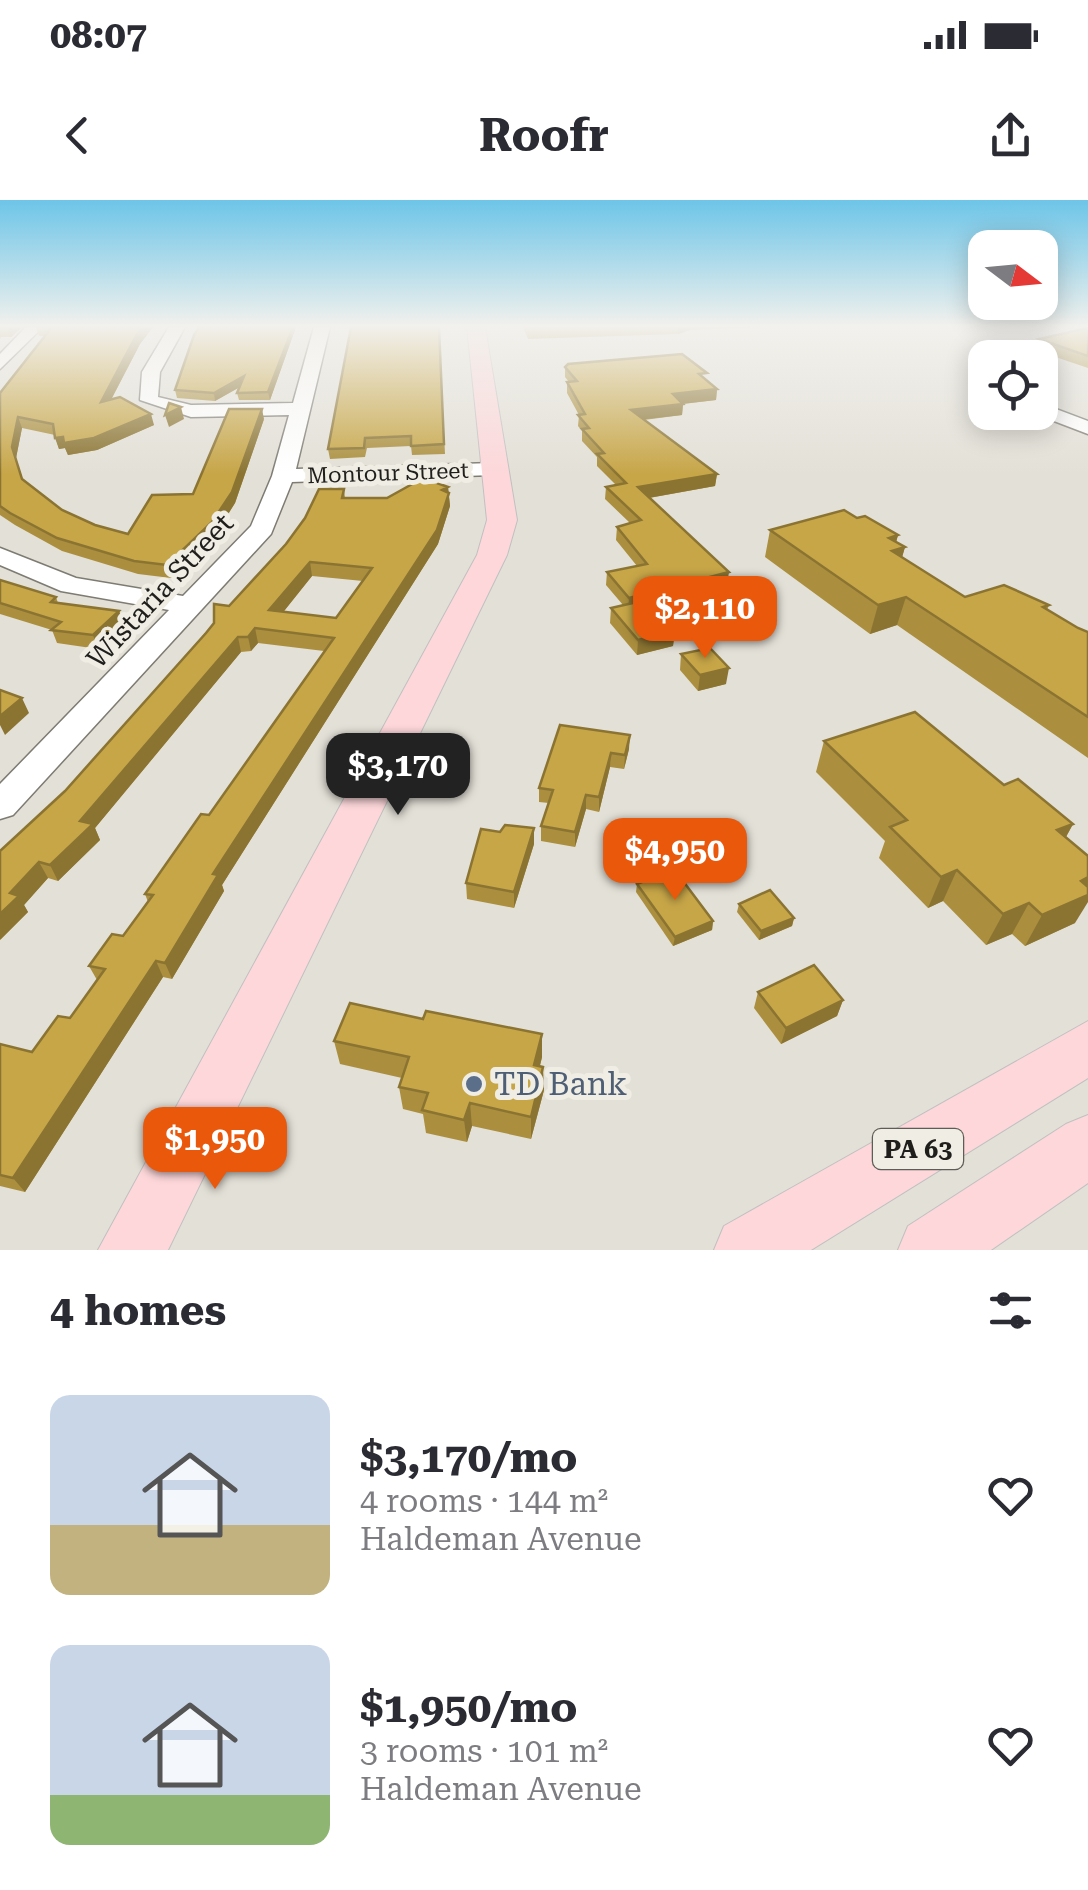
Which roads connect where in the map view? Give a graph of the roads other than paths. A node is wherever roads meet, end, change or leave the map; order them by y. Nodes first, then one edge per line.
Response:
1 (151, 376) edge
2 (310, 376) edge
3 (482, 376) edge
4 (302, 409) junction
5 (1058, 416) edge
6 (1088, 428) edge
7 (492, 469) junction
8 (284, 476) junction
9 (0, 556) edge
10 (193, 606) junction
11 (7, 791) edge
12 (1088, 1046) edge
13 (1088, 1146) edge
14 (132, 1250) edge
15 (748, 1250) edge
16 (932, 1250) edge

1 - 4 street
2 - 4 street, Wistaria Street
3 - 7 main road
4 - 8 street, Wistaria Street
5 - 6 street
7 - 8 street, Montour Street
7 - 14 main road
8 - 10 street, Wistaria Street
9 - 10 street
10 - 11 street, Wistaria Street
12 - 15 main road, PA 63
13 - 16 main road

